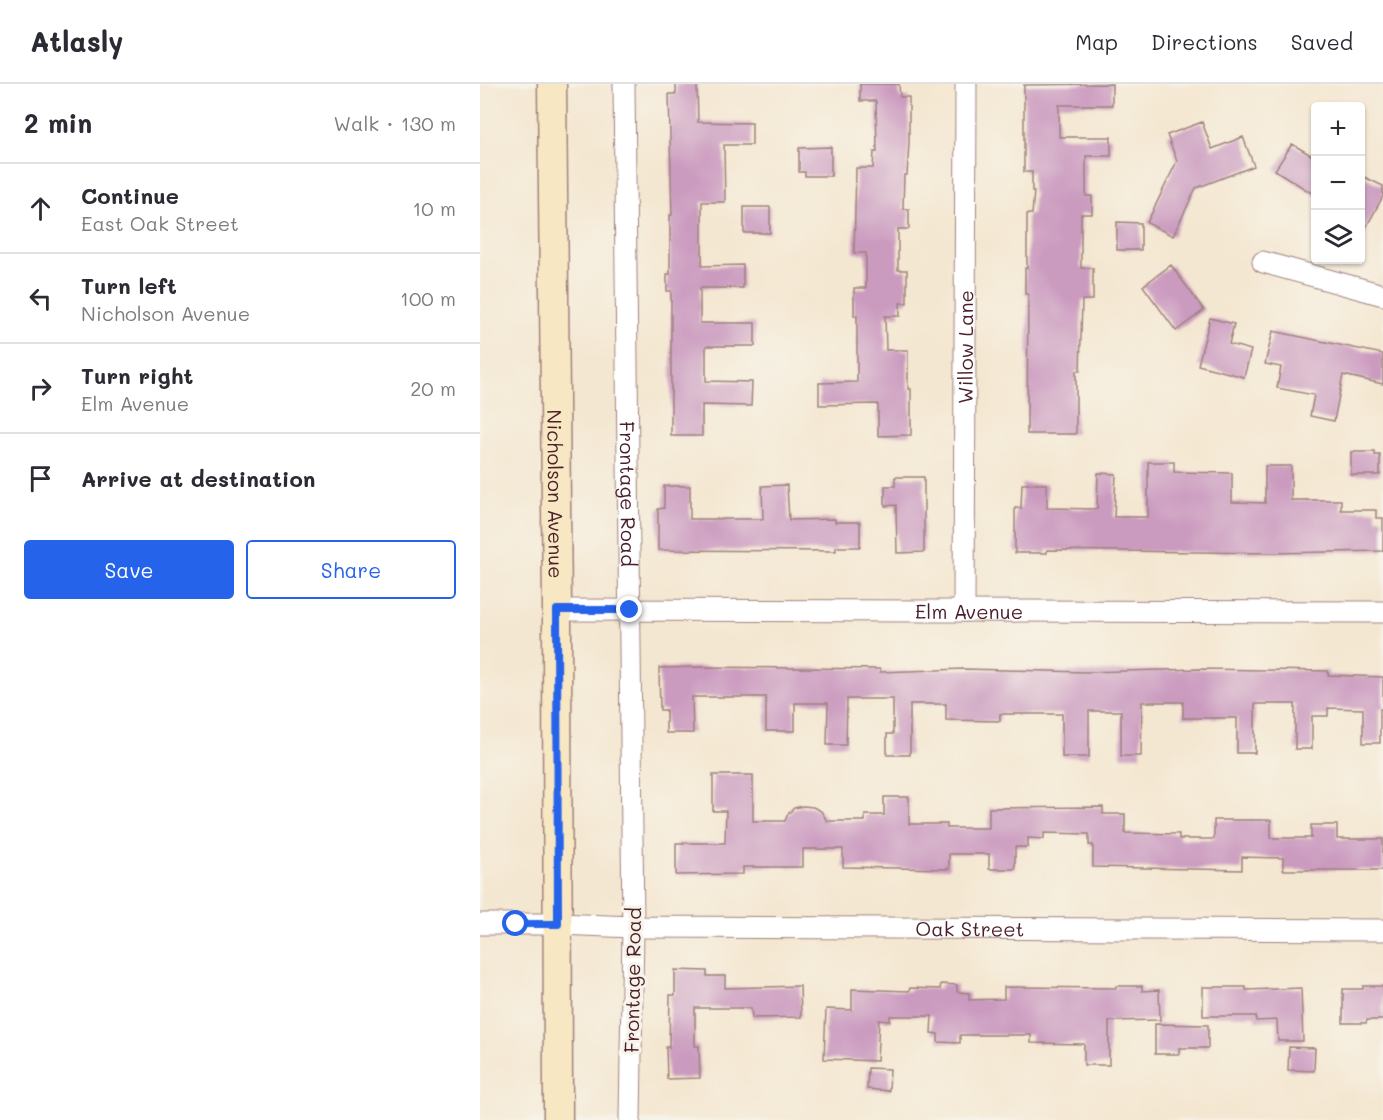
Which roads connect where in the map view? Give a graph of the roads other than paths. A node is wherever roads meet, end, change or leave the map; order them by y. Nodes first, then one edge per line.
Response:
1 (552, 84) edge
2 (624, 84) edge
3 (966, 84) edge
4 (1263, 262) dead end
5 (1383, 295) edge
6 (557, 610) junction
7 (630, 610) junction
8 (964, 611) junction
9 (1383, 612) edge
10 (480, 924) edge
11 (558, 924) junction
12 (633, 927) junction
13 (1383, 930) edge
14 (558, 1120) edge
15 (630, 1120) edge

1 - 6 main road, Nicholson Avenue
2 - 7 street, Frontage Road
3 - 8 street, Willow Lane
4 - 5 street
6 - 7 street, Elm Avenue
6 - 11 main road, Nicholson Avenue
7 - 8 street, Elm Avenue
7 - 12 street, Frontage Road
8 - 9 street, Elm Avenue
10 - 11 street, Oak Street
11 - 12 street, Oak Street
11 - 14 main road, Nicholson Avenue
12 - 13 street, Oak Street
12 - 15 street, Frontage Road

